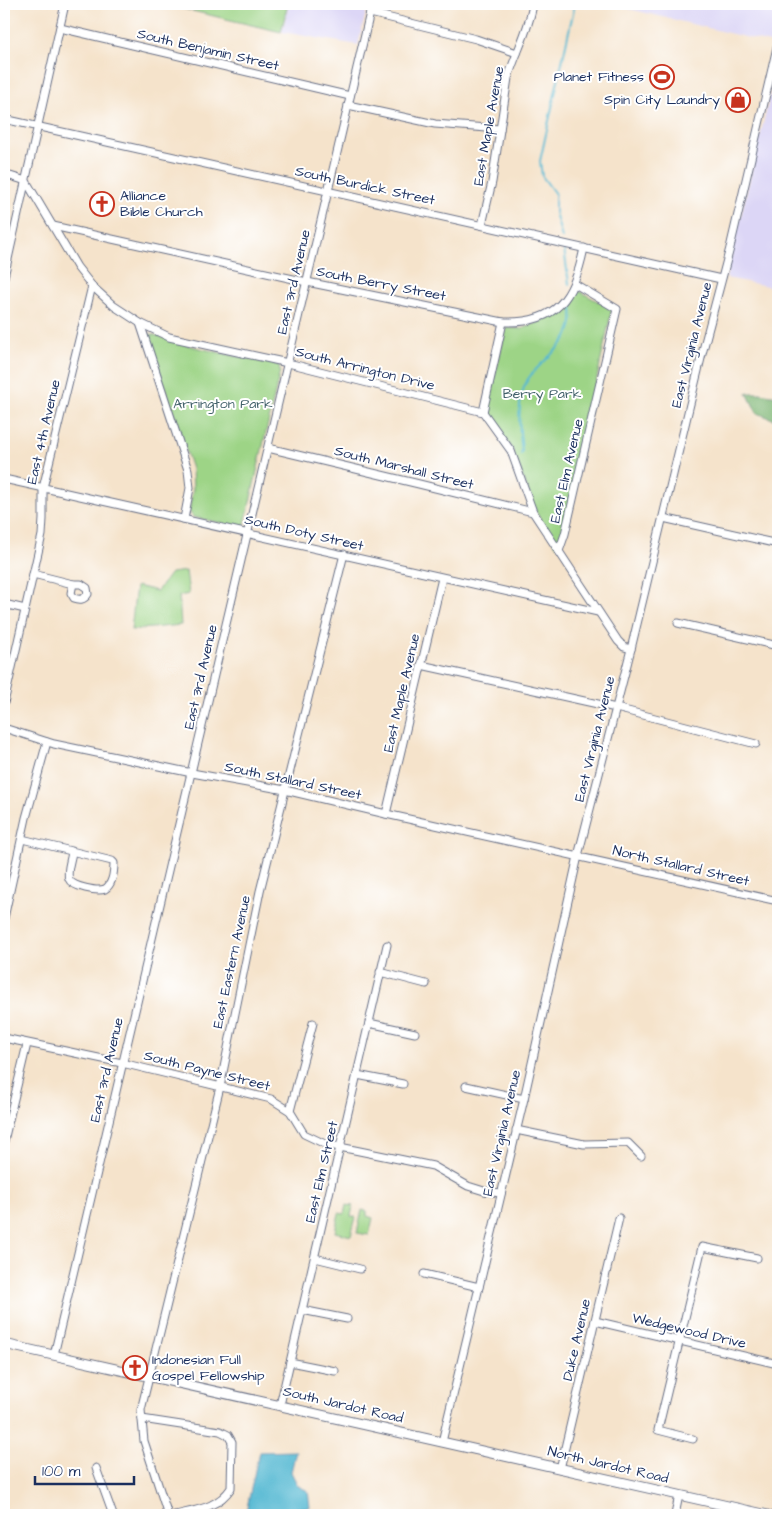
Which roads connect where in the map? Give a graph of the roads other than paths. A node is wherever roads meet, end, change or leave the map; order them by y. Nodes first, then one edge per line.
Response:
1 (65, 4) edge
2 (372, 4) edge
3 (533, 4) edge
4 (370, 13) junction
5 (60, 28) junction
6 (778, 43) edge
7 (517, 53) junction
8 (350, 96) junction
9 (348, 105) junction
10 (4, 119) edge
11 (37, 126) junction
12 (500, 129) junction
13 (4, 174) edge
14 (26, 181) junction
15 (328, 192) junction
16 (482, 225) junction
17 (52, 226) junction
18 (584, 248) junction
19 (4, 277) edge
20 (721, 279) junction
21 (307, 282) junction
22 (575, 284) junction
23 (92, 286) junction
24 (503, 322) junction
25 (140, 323) junction
26 (288, 363) junction
27 (483, 412) junction
28 (268, 448) junction
29 (4, 479) edge
30 (43, 488) junction
31 (533, 512) junction
32 (663, 518) junction
33 (184, 519) junction
34 (248, 533) junction
35 (778, 544) edge
36 (559, 551) junction
37 (344, 554) junction
38 (33, 574) junction
39 (442, 578) junction
40 (74, 584) dead end
41 (4, 604) edge
42 (25, 608) junction
43 (598, 612) junction
44 (678, 623) dead end
45 (778, 646) edge
46 (631, 649) junction
47 (421, 666) junction
48 (4, 703) edge
49 (616, 708) junction
50 (4, 728) edge
51 (47, 742) junction
52 (756, 744) dead end
53 (192, 773) junction
54 (285, 790) junction
55 (386, 814) junction
56 (22, 839) junction
57 (72, 852) junction
58 (578, 856) junction
59 (778, 900) edge
60 (4, 918) edge
61 (387, 945) dead end
62 (380, 972) junction
63 (426, 984) dead end
64 (369, 1022) junction
65 (313, 1023) dead end
66 (415, 1033) dead end
67 (4, 1038) edge
68 (27, 1044) junction
69 (122, 1063) junction
70 (357, 1075) junction
71 (403, 1084) dead end
72 (220, 1086) junction
73 (466, 1086) dead end
74 (524, 1098) junction
75 (290, 1111) junction
76 (516, 1130) junction
77 (4, 1142) edge
78 (341, 1146) junction
79 (641, 1156) dead end
80 (501, 1193) junction
81 (619, 1218) dead end
82 (315, 1258) junction
83 (757, 1258) dead end
84 (360, 1268) dead end
85 (424, 1274) dead end
86 (479, 1287) junction
87 (302, 1310) junction
88 (347, 1320) dead end
89 (595, 1321) junction
90 (679, 1341) junction
91 (4, 1344) edge
92 (54, 1355) junction
93 (290, 1362) junction
94 (778, 1364) edge
95 (335, 1370) dead end
96 (150, 1376) junction
97 (280, 1405) junction
98 (142, 1420) junction
99 (693, 1438) dead end
100 (442, 1442) junction
101 (96, 1468) dead end
102 (560, 1469) junction
103 (679, 1495) junction
104 (113, 1515) edge
105 (168, 1515) edge
106 (175, 1515) edge
107 (675, 1515) edge
108 (768, 1515) edge

1 - 5 street
2 - 4 street, East 3rd Avenue
3 - 7 street, East Maple Avenue
4 - 7 street
4 - 8 street, East 3rd Avenue
5 - 8 street, South Benjamin Street
5 - 11 street
6 - 20 street, East Virginia Avenue
7 - 12 street, East Maple Avenue
8 - 9 street, East 3rd Avenue
9 - 12 street
9 - 15 street, East 3rd Avenue
10 - 11 street, South Burdick Street
11 - 14 street
11 - 15 street, South Burdick Street
12 - 16 street, East Maple Avenue
13 - 14 street
14 - 17 street, South Arrington Drive
14 - 19 street
15 - 16 street, South Burdick Street
15 - 21 street, East 3rd Avenue
16 - 18 street, South Burdick Street
17 - 21 street, South Berry Street
17 - 23 street, South Arrington Drive
18 - 20 street, South Burdick Street
18 - 22 street, South Berry Street
20 - 32 street, East Virginia Avenue
21 - 24 street, South Berry Street
21 - 26 street, East 3rd Avenue
22 - 24 street, South Berry Street
22 - 36 street, East Elm Avenue
23 - 25 street, South Arrington Drive
23 - 30 street, East 4th Avenue
24 - 27 street
25 - 26 street, South Arrington Drive
25 - 33 street
26 - 27 street, South Arrington Drive
26 - 28 street, East 3rd Avenue
27 - 31 street
28 - 31 street, South Marshall Street
28 - 34 street, East 3rd Avenue
29 - 30 street, South Doty Street
30 - 33 street, South Doty Street
30 - 38 street, East 4th Avenue
31 - 36 street
32 - 35 street
32 - 46 street, East Virginia Avenue
33 - 34 street, South Doty Street
34 - 37 street, South Doty Street
34 - 53 street, East 3rd Avenue
36 - 43 street
37 - 39 street, South Doty Street
37 - 54 street, East Eastern Avenue
38 - 40 street
38 - 42 street, East 4th Avenue
39 - 43 street, South Doty Street
39 - 47 street, East Maple Avenue
41 - 42 street
42 - 48 street, East 4th Avenue
43 - 46 street
44 - 45 street
46 - 49 street, East Virginia Avenue
47 - 49 street
47 - 55 street, East Maple Avenue
49 - 52 street
49 - 58 street, East Virginia Avenue
50 - 51 street, South Stallard Street
51 - 53 street, South Stallard Street
51 - 56 street
53 - 54 street, South Stallard Street
53 - 69 street, East 3rd Avenue
54 - 55 street, South Stallard Street
54 - 72 street, East Eastern Avenue
55 - 58 street, South Stallard Street
56 - 57 street
56 - 60 street
57 - 57 street
58 - 59 street, North Stallard Street
58 - 74 street, East Virginia Avenue
61 - 62 street, East Elm Street
62 - 63 street
62 - 64 street, East Elm Street
64 - 66 street
64 - 70 street, East Elm Street
65 - 75 street
67 - 68 street, South Payne Street
68 - 69 street, South Payne Street
68 - 77 street
69 - 72 street, South Payne Street
69 - 92 street, East 3rd Avenue
70 - 71 street
70 - 78 street, East Elm Street
72 - 75 street, South Payne Street
72 - 96 street, East Eastern Avenue
73 - 74 street
74 - 76 street, East Virginia Avenue
75 - 78 street, South Payne Street
76 - 79 street
76 - 80 street, East Virginia Avenue
78 - 80 street, South Payne Street
78 - 82 street, East Elm Street
80 - 86 street, East Virginia Avenue
81 - 89 street, Duke Avenue
82 - 84 street
82 - 87 street, East Elm Street
83 - 90 street
85 - 86 street
86 - 100 street, East Virginia Avenue
87 - 88 street
87 - 93 street, East Elm Street
89 - 90 street, Wedgewood Drive
89 - 102 street, Duke Avenue
90 - 94 street, Wedgewood Drive
90 - 99 street
91 - 92 main road, South Jardot Road
92 - 96 main road, South Jardot Road
93 - 95 street
93 - 97 street, East Elm Street
96 - 97 main road, South Jardot Road
96 - 98 street, East Eastern Avenue
97 - 100 main road, South Jardot Road
98 - 105 street, East Eastern Avenue
98 - 106 street
100 - 102 main road, North Jardot Road
101 - 104 street
102 - 103 main road, North Jardot Road
103 - 107 street
103 - 108 main road, North Jardot Road

